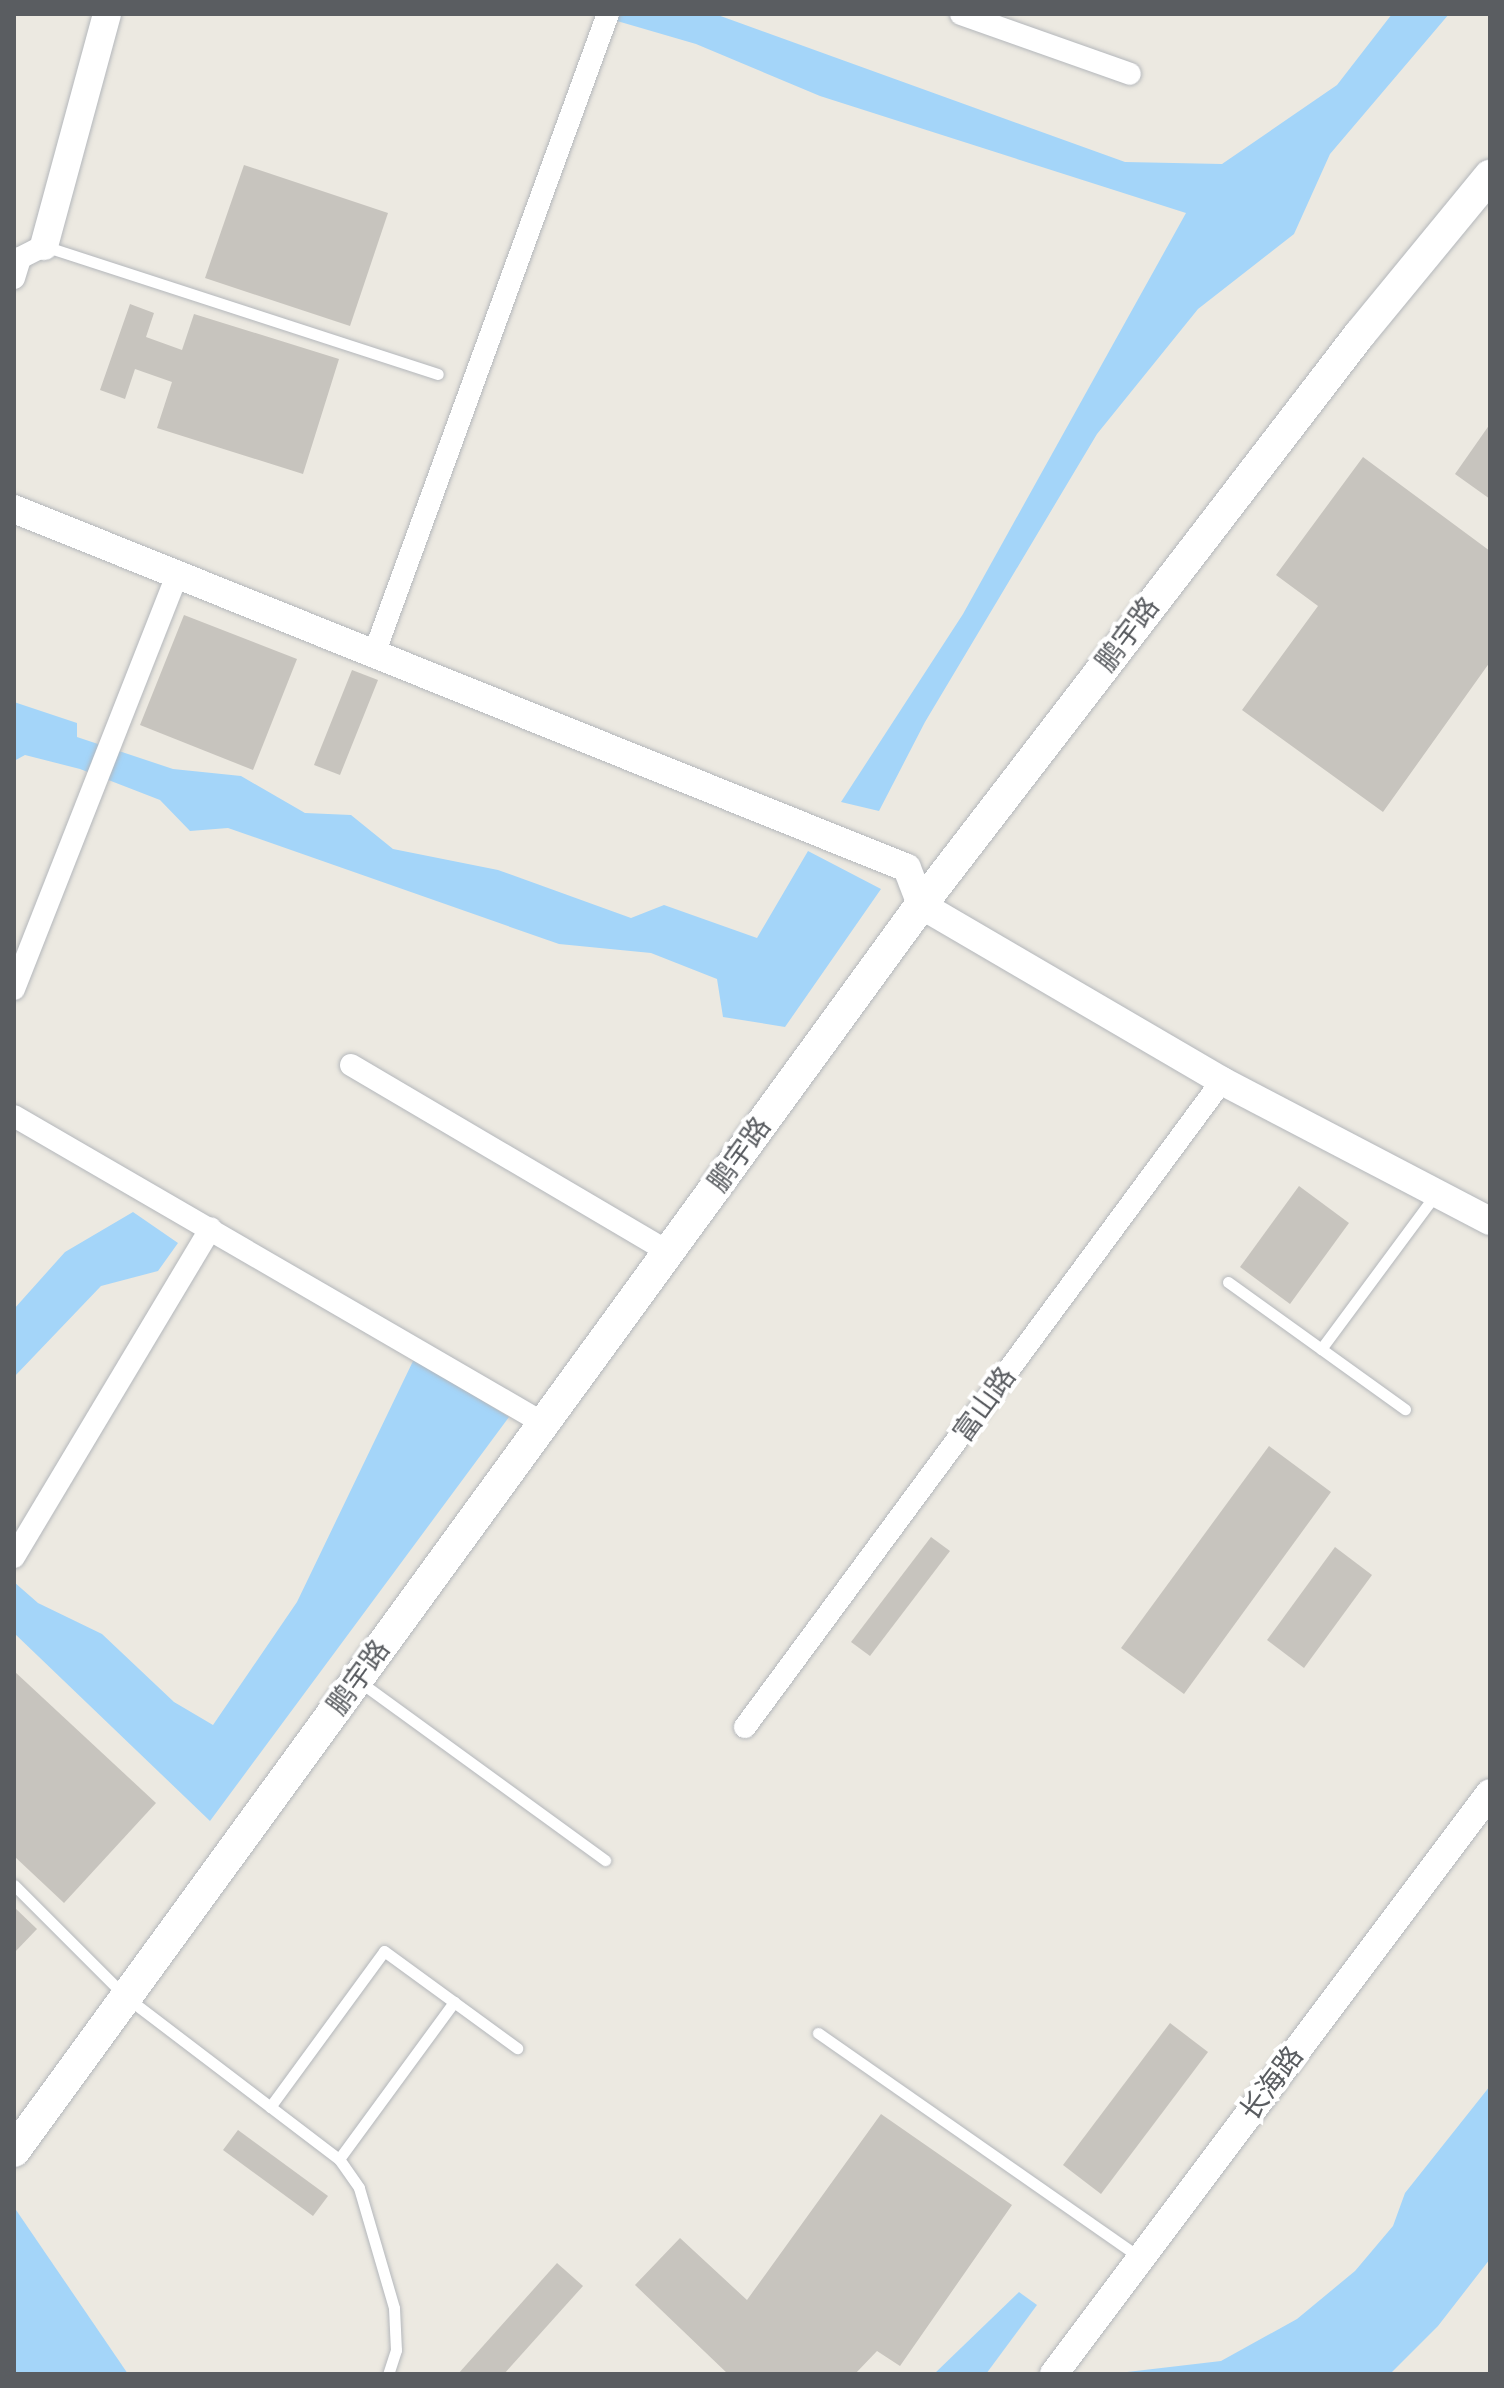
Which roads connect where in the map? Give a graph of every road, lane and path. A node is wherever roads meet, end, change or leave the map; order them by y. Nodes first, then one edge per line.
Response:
1 (107, 14) edge
2 (961, 14) edge
3 (606, 22) edge
4 (1130, 74) dead end
5 (1490, 176) edge
6 (44, 246) junction
7 (14, 278) edge
8 (438, 374) dead end
9 (14, 509) edge
10 (177, 575) junction
11 (374, 654) junction
12 (921, 905) junction
13 (14, 989) edge
14 (351, 1065) dead end
15 (1222, 1081) junction
16 (14, 1116) edge
17 (1436, 1193) junction
18 (1490, 1221) edge
19 (211, 1228) junction
20 (668, 1252) junction
21 (1228, 1282) dead end
22 (1321, 1349) junction
23 (1405, 1409) dead end
24 (543, 1423) junction
25 (14, 1557) edge
26 (357, 1679) junction
27 (745, 1727) dead end
28 (1490, 1793) edge
29 (605, 1860) dead end
30 (14, 1885) edge
31 (126, 1997) junction
32 (454, 2002) junction
33 (818, 2033) dead end
34 (517, 2048) dead end
35 (270, 2107) junction
36 (14, 2151) edge
37 (339, 2159) junction
38 (1140, 2258) junction
39 (388, 2374) edge
40 (1054, 2374) edge

1 - 6 street
2 - 4 street
3 - 11 street
5 - 12 main road, 鹏宇路
6 - 7 street
6 - 8 lane
9 - 10 street
10 - 11 street
10 - 13 street
11 - 12 street
12 - 15 street
12 - 20 main road, 鹏宇路
14 - 20 street
15 - 17 street
15 - 27 street, 富山路
16 - 19 street
17 - 18 street
17 - 22 lane
19 - 24 street
19 - 25 street
20 - 24 main road, 鹏宇路
21 - 22 lane
22 - 23 lane
24 - 26 main road, 鹏宇路
26 - 29 lane
26 - 31 main road, 鹏宇路
28 - 38 street, 长海路
30 - 31 lane
31 - 35 lane
31 - 36 main road, 鹏宇路
32 - 34 lane
32 - 35 lane
32 - 37 lane
33 - 38 lane
35 - 37 lane
37 - 39 lane
38 - 40 street, 长海路

